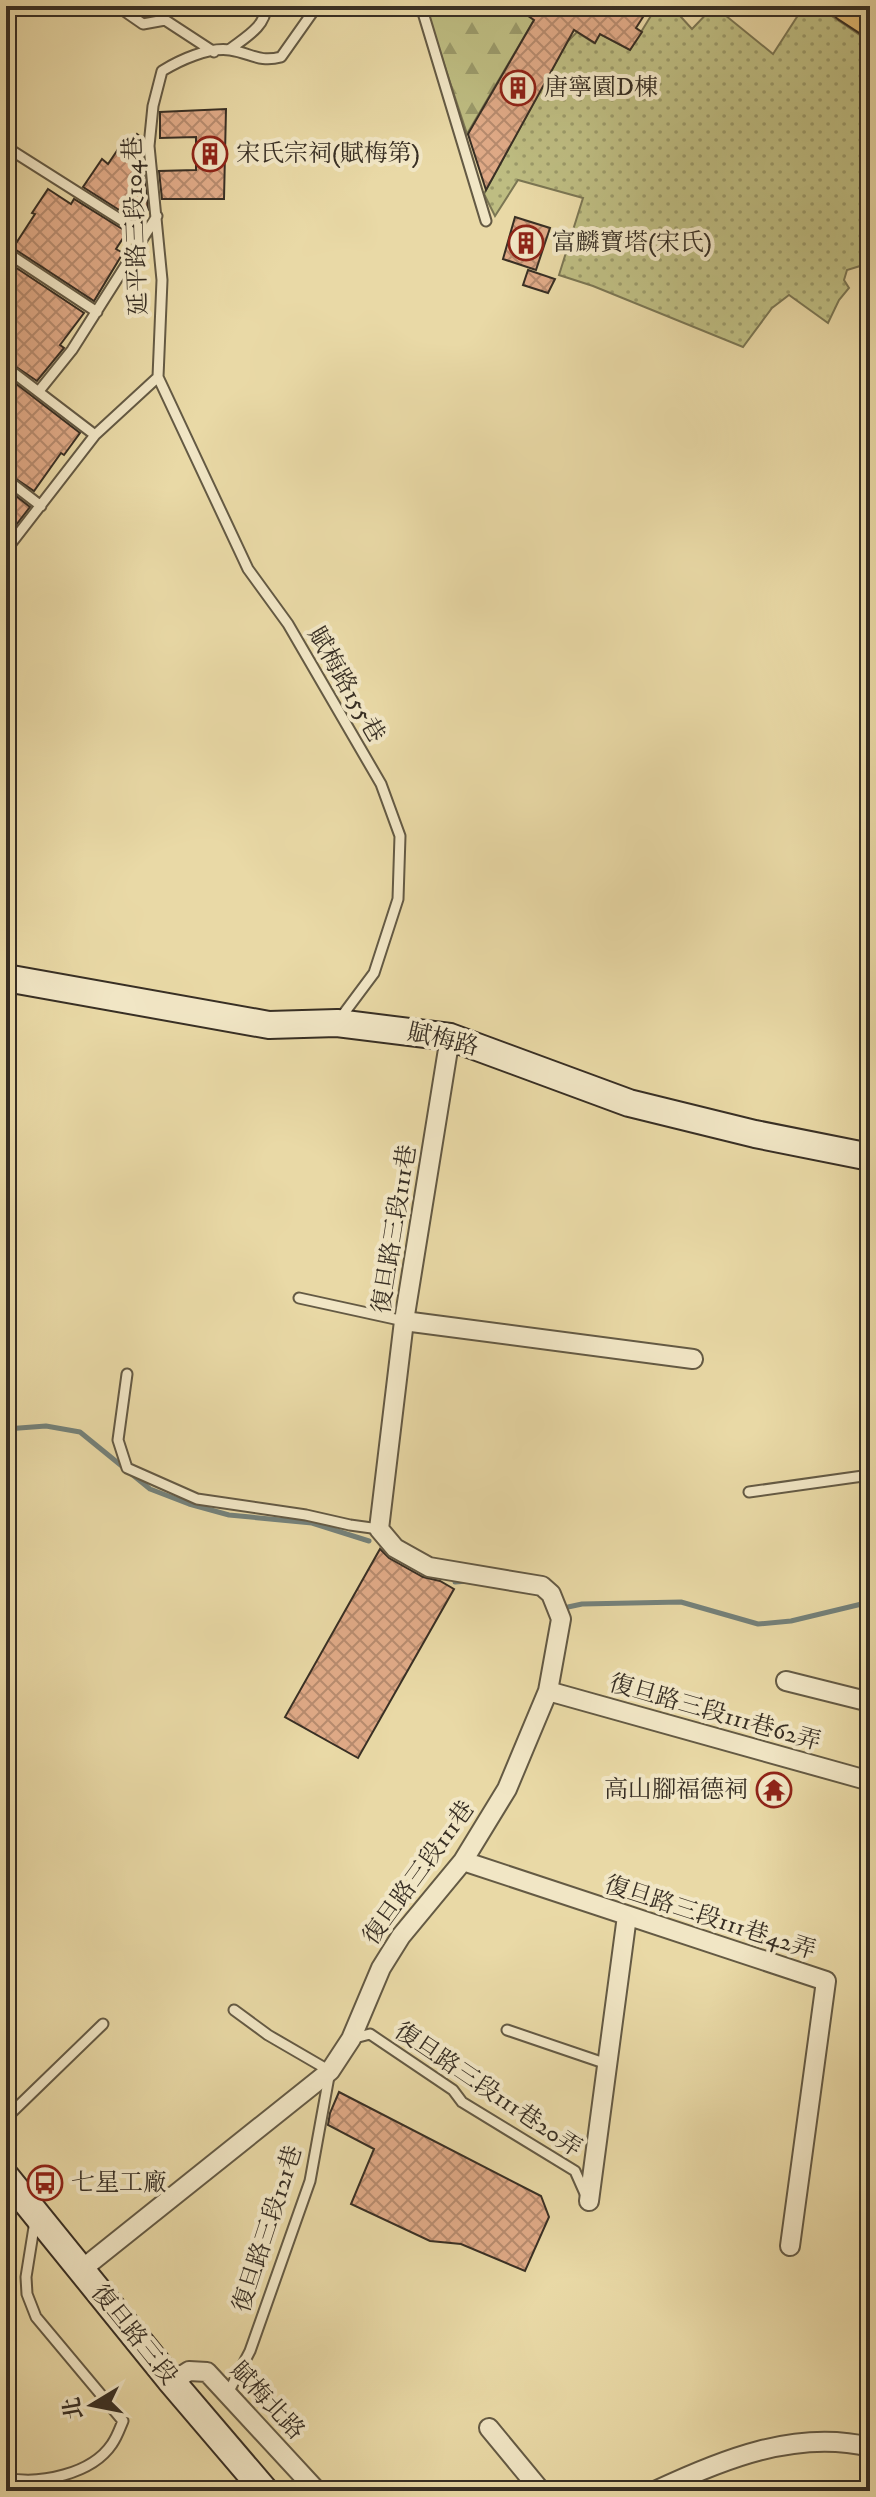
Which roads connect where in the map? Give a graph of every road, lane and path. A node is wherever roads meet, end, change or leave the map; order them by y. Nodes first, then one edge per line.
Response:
1 (117, 6) edge
2 (266, 6) edge
3 (317, 6) edge
4 (421, 6) edge
5 (847, 6) edge
6 (870, 21) edge
7 (229, 50) junction
8 (214, 52) junction
9 (6, 147) edge
10 (157, 216) junction
11 (486, 221) dead end
12 (145, 235) junction
13 (6, 252) edge
14 (97, 312) junction
15 (6, 367) edge
16 (158, 377) junction
17 (39, 391) junction
18 (95, 435) junction
19 (6, 479) edge
20 (41, 506) junction
21 (6, 550) edge
22 (6, 978) edge
23 (337, 1023) junction
24 (450, 1037) junction
25 (870, 1157) edge
26 (299, 1298) dead end
27 (404, 1321) junction
28 (693, 1359) dead end
29 (127, 1374) dead end
30 (870, 1475) edge
31 (749, 1492) dead end
32 (379, 1529) junction
33 (786, 1681) dead end
34 (548, 1691) junction
35 (870, 1702) edge
36 (870, 1781) edge
37 (463, 1861) junction
38 (627, 1916) junction
39 (234, 2010) dead end
40 (103, 2024) dead end
41 (507, 2030) dead end
42 (351, 2039) junction
43 (607, 2064) junction
44 (330, 2071) junction
45 (6, 2118) edge
46 (6, 2177) edge
47 (589, 2201) joint
48 (36, 2213) junction
49 (790, 2246) dead end
50 (81, 2270) junction
51 (172, 2382) junction
52 (228, 2393) junction
53 (489, 2428) dead end
54 (870, 2447) edge
55 (6, 2478) edge
56 (265, 2491) edge
57 (317, 2491) edge
58 (541, 2491) edge
59 (655, 2491) edge

1 - 8 lane
2 - 7 lane
3 - 7 lane, 延平路三段104巷
4 - 11 lane
5 - 6 main road
7 - 8 lane, 延平路三段104巷
8 - 10 lane, 延平路三段104巷
9 - 12 lane
10 - 12 lane
10 - 16 lane, 延平路三段104巷
12 - 14 lane
13 - 14 lane
14 - 17 lane
15 - 17 lane
16 - 18 lane
16 - 23 lane, 賦梅路155巷
17 - 18 lane
18 - 20 lane
19 - 20 lane
20 - 21 lane
22 - 23 street, 賦梅路
23 - 24 street, 賦梅路
24 - 25 street, 賦梅路
24 - 27 street, 復旦路三段111巷
26 - 27 lane
27 - 28 street
27 - 32 street, 復旦路三段111巷
29 - 32 lane
30 - 31 lane
32 - 34 street, 復旦路三段111巷
33 - 35 street
34 - 36 street, 復旦路三段111巷62弄
34 - 37 street, 復旦路三段111巷
37 - 38 street, 復旦路三段111巷42弄
37 - 42 street, 復旦路三段111巷
38 - 43 street
38 - 49 street, 復旦路三段111巷42弄
39 - 44 lane
40 - 45 lane
41 - 43 lane
42 - 44 street, 復旦路三段111巷
42 - 47 lane, 復旦路三段111巷20弄
43 - 47 street
44 - 50 street, 復旦路三段111巷
44 - 52 lane, 復旦路三段121巷
46 - 48 street, 復旦路三段
48 - 50 street, 復旦路三段
48 - 55 lane
50 - 51 street, 復旦路三段
51 - 52 street, 賦梅北路
51 - 56 street, 復旦路三段
52 - 57 street, 賦梅北路
53 - 58 street
54 - 59 street

